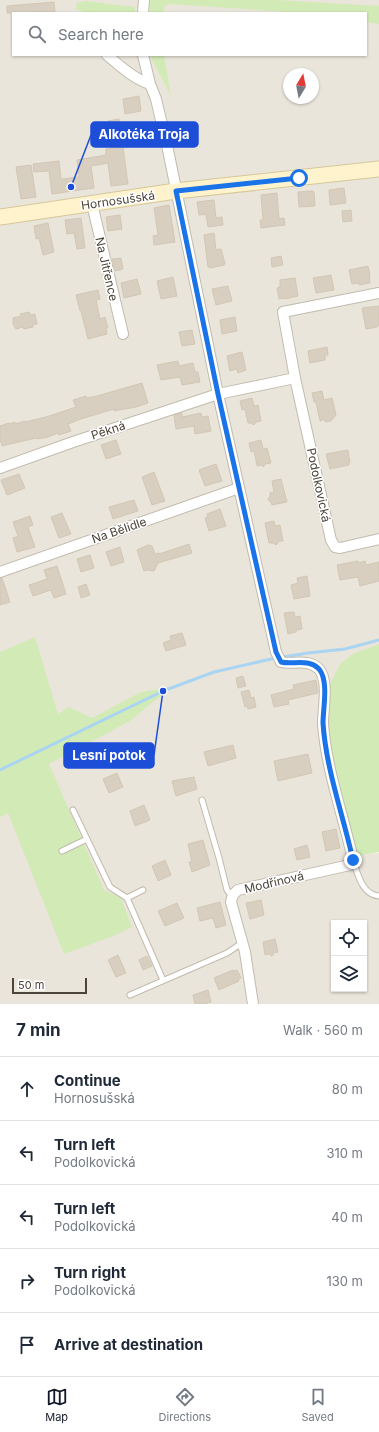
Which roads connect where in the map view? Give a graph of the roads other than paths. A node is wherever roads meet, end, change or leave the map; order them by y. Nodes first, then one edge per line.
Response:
1 (144, 0) edge
2 (143, 12) edge
3 (108, 56) edge
4 (143, 56) edge
5 (150, 84) junction
6 (379, 169) edge
7 (176, 191) junction
8 (92, 204) junction
9 (0, 217) edge
10 (379, 293) edge
11 (123, 334) dead end
12 (295, 378) junction
13 (218, 394) junction
14 (0, 468) edge
15 (239, 488) junction
16 (379, 539) edge
17 (0, 572) edge
18 (202, 800) dead end
19 (73, 810) dead end
20 (87, 839) junction
21 (62, 851) dead end
22 (353, 860) junction
23 (143, 890) dead end
24 (232, 896) junction
25 (379, 896) edge
26 (127, 898) junction
27 (242, 943) junction
28 (163, 980) junction
29 (130, 995) dead end
30 (253, 1004) edge

1 - 2 street
3 - 5 street
4 - 5 street
5 - 7 street
6 - 7 street, Hornosušská
7 - 8 street, Hornosušská
7 - 13 street
8 - 9 street, Hornosušská
8 - 11 street, Na Jitřence
10 - 12 street, Podolkovická
12 - 13 street
12 - 16 street, Podolkovická
13 - 14 street, Pěkná
13 - 15 street
15 - 17 street, Na Bělidle
15 - 22 street
18 - 24 lane
19 - 20 lane
20 - 21 lane
20 - 26 lane
22 - 24 street, Modřínová
22 - 25 lane
23 - 26 lane
24 - 27 street, Modřínová
26 - 28 lane
27 - 28 lane
27 - 30 street, Modřínová
28 - 29 lane

